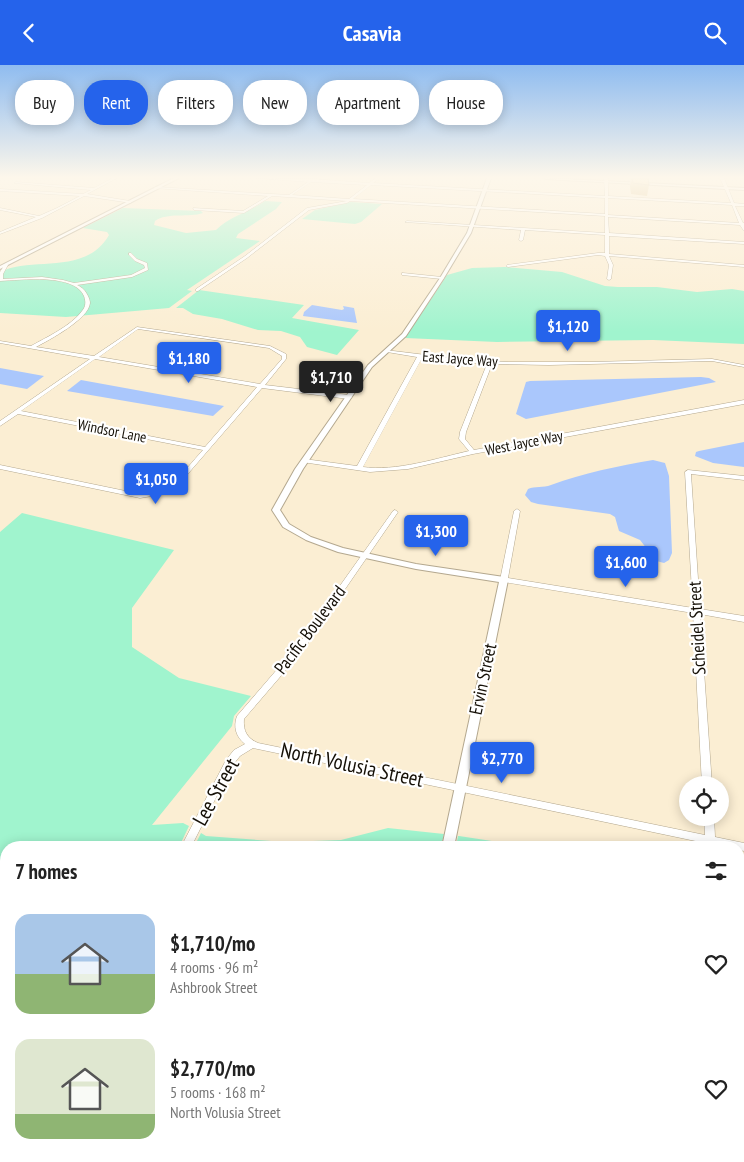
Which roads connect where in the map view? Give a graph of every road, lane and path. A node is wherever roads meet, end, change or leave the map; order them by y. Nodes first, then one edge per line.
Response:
1 (76, 229) edge
2 (282, 229) edge
3 (470, 229) edge
4 (523, 229) edge
5 (526, 229) edge
6 (607, 229) edge
7 (607, 235) junction
8 (521, 240) dead end
9 (744, 243) edge
10 (130, 254) dead end
11 (607, 255) junction
12 (6, 265) junction
13 (508, 266) dead end
14 (744, 266) edge
15 (0, 268) edge
16 (403, 275) dead end
17 (442, 277) junction
18 (609, 279) dead end
19 (1, 280) edge
20 (75, 284) junction
21 (197, 290) dead end
22 (0, 342) edge
23 (32, 347) junction
24 (387, 351) junction
25 (94, 357) junction
26 (420, 357) junction
27 (490, 362) junction
28 (744, 366) edge
29 (262, 386) junction
30 (349, 397) junction
31 (744, 402) edge
32 (16, 412) junction
33 (0, 424) edge
34 (207, 449) junction
35 (473, 452) junction
36 (304, 461) junction
37 (0, 467) edge
38 (359, 469) junction
39 (744, 478) edge
40 (517, 511) dead end
41 (395, 513) dead end
42 (364, 556) junction
43 (504, 580) junction
44 (696, 611) junction
45 (744, 619) edge
46 (253, 744) junction
47 (706, 776) edge
48 (461, 788) junction
49 (709, 826) edge
50 (189, 841) edge
51 (449, 841) edge
52 (697, 841) edge
53 (710, 841) edge

1 - 12 street
2 - 21 street
3 - 17 street
4 - 8 street
5 - 7 street
6 - 7 street
7 - 9 street
7 - 11 street
10 - 20 street
11 - 13 street
11 - 14 street
11 - 18 street
12 - 15 street
12 - 19 street
16 - 17 street
17 - 24 street
19 - 20 street
20 - 23 street
22 - 23 street
23 - 25 street
24 - 26 street, East Jayce Way
24 - 30 street
25 - 29 street
25 - 29 street
25 - 32 street
26 - 27 street, East Jayce Way
26 - 38 street
27 - 28 street, East Jayce Way
27 - 35 street
29 - 30 street
29 - 34 street
30 - 36 street
31 - 35 street, West Jayce Way
32 - 33 street
32 - 34 street, Windsor Lane
34 - 37 street
35 - 38 street, West Jayce Way
36 - 38 street, West Jayce Way
36 - 42 street
39 - 44 street, Scheidel Street
40 - 43 street, Ervin Street
41 - 42 street, Pacific Boulevard
42 - 43 street
42 - 46 street, Pacific Boulevard
43 - 44 street
43 - 48 street, Ervin Street
44 - 45 street
44 - 47 street, Scheidel Street
46 - 48 street, North Volusia Street
46 - 50 street, Lee Street
48 - 51 street, Ervin Street
48 - 52 street, North Volusia Street
49 - 53 street

